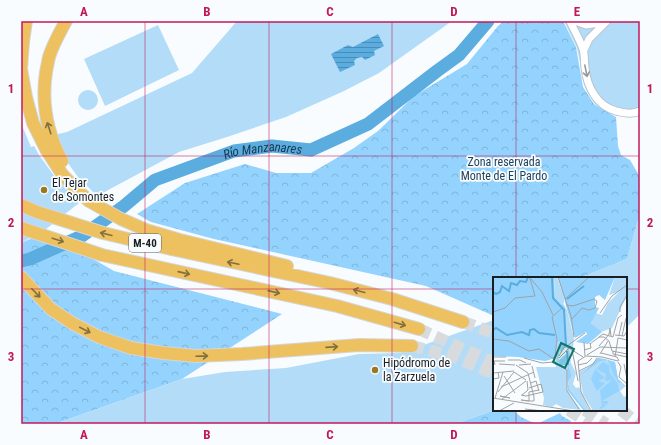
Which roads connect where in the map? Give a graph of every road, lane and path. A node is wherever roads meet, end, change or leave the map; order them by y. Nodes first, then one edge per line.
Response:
1 (26, 21) edge
2 (66, 21) edge
3 (570, 21) edge
4 (575, 21) edge
5 (607, 22) edge
6 (584, 50) junction
7 (640, 111) edge
8 (21, 205) edge
9 (100, 206) junction
10 (21, 228) edge
11 (271, 267) junction
12 (21, 277) edge
13 (463, 322) tunnel mouth
14 (419, 329) tunnel mouth
15 (412, 346) tunnel mouth

1 - 9 highway
9 -> 2 highway
3 - 6 street
4 - 5 street
5 - 6 street
6 -> 7 street
11 -> 8 highway, M-40
9 - 11 highway
10 -> 14 highway, M-40
13 -> 11 highway
12 -> 15 highway

